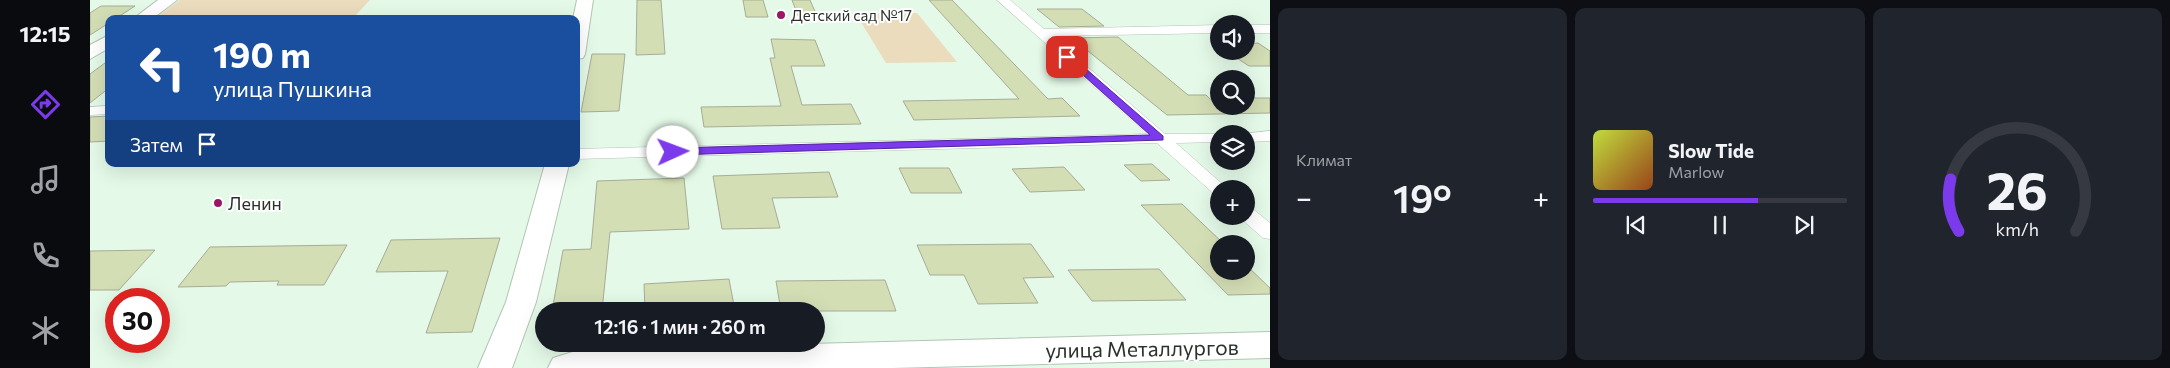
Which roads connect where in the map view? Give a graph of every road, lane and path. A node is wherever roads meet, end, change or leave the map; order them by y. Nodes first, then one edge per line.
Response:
1 (169, 0) edge
2 (585, 0) edge
3 (1003, 0) edge
4 (147, 15) edge
5 (1210, 29) edge
6 (1255, 29) edge
7 (1270, 29) edge
8 (580, 30) edge
9 (1040, 33) junction
10 (105, 43) edge
11 (90, 53) edge
12 (90, 110) edge
13 (105, 110) edge
14 (1270, 136) edge
15 (1210, 137) edge
16 (1255, 137) edge
17 (1159, 138) junction
18 (580, 154) edge
19 (556, 167) edge
20 (1210, 181) edge
21 (1255, 220) edge
22 (1270, 233) edge
23 (1270, 346) edge
24 (494, 368) edge
25 (565, 368) edge

1 - 4 main road
2 - 8 main road
3 - 9 street
5 - 9 street
6 - 7 street
9 - 17 street
10 - 11 main road
12 - 13 street
14 - 16 street
15 - 17 street
17 - 18 street
17 - 20 street
19 - 24 main road
21 - 22 street
23 - 25 main road, улица Металлургов

